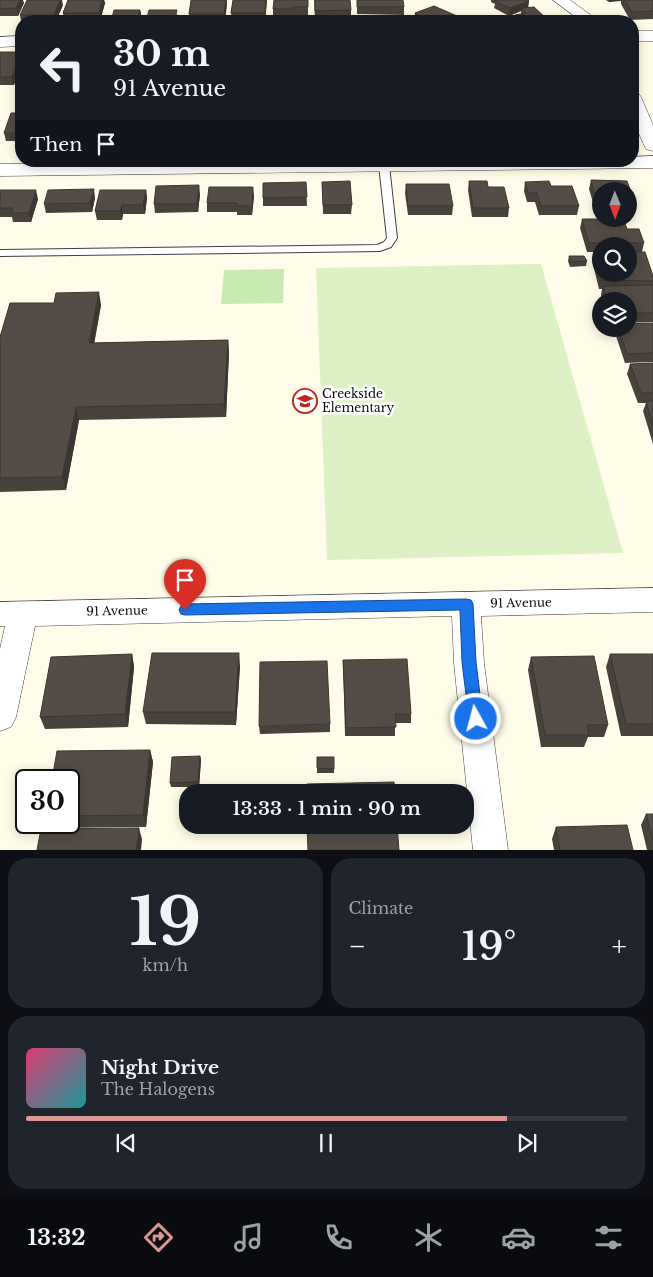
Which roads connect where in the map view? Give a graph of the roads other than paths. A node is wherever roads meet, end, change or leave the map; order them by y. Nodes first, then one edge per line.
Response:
1 (560, 0) edge
2 (582, 15) edge
3 (639, 36) edge
4 (653, 36) edge
5 (0, 42) edge
6 (15, 42) edge
7 (639, 113) edge
8 (653, 145) edge
9 (639, 162) edge
10 (653, 162) edge
11 (194, 167) edge
12 (388, 167) edge
13 (0, 170) edge
14 (0, 253) edge
15 (653, 600) edge
16 (466, 604) junction
17 (11, 614) edge
18 (0, 717) edge
19 (492, 850) edge

1 - 2 street
3 - 4 street
5 - 6 street
7 - 8 street
9 - 10 street
11 - 13 street
12 - 14 lane
15 - 16 street, 91 Avenue
16 - 17 street, 91 Avenue
16 - 19 street
17 - 18 street

